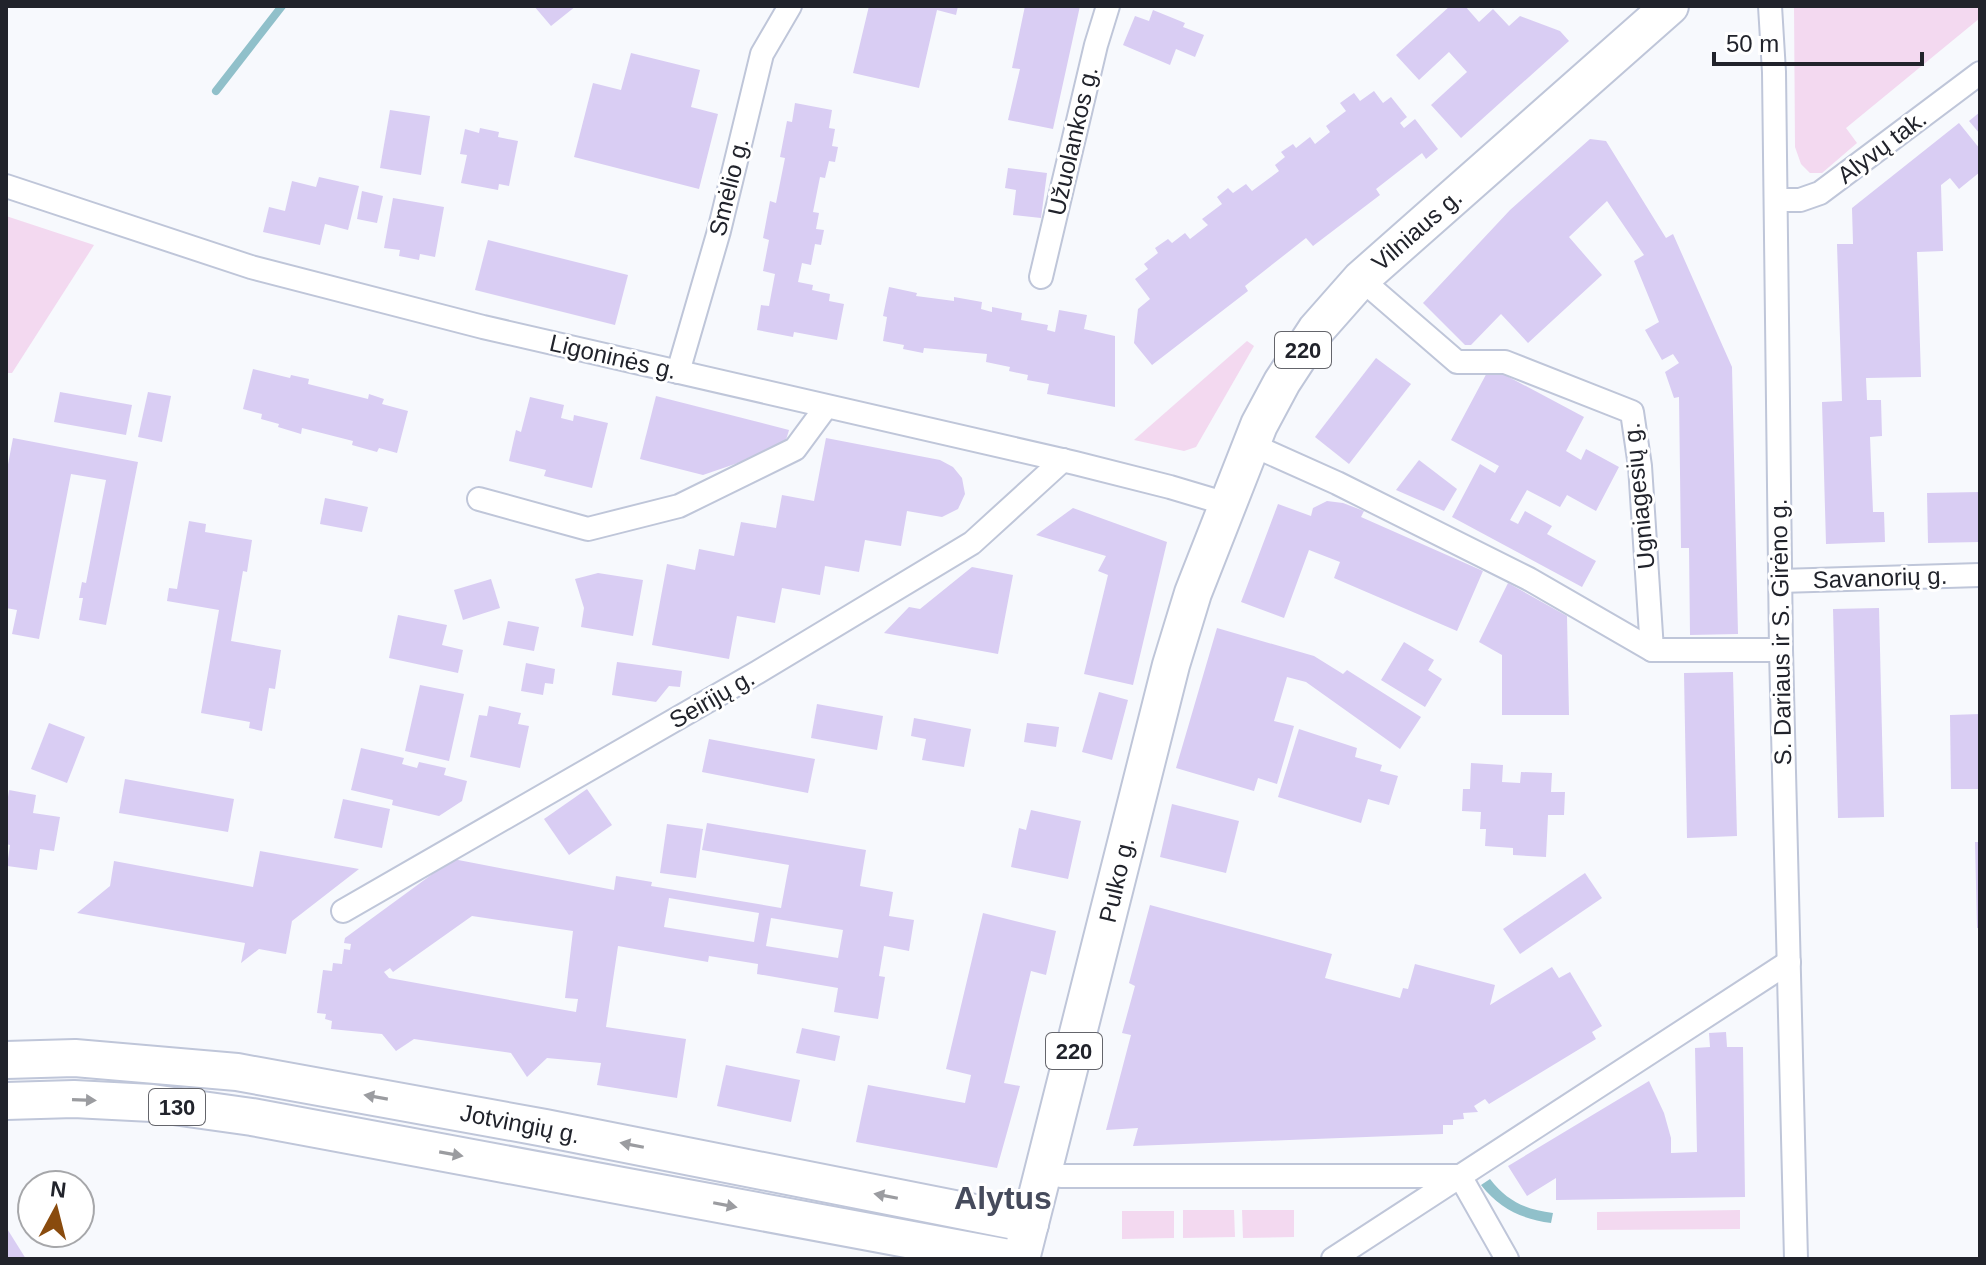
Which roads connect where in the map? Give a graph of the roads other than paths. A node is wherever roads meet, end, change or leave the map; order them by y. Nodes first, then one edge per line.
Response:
1 (790, 6) edge
2 (1108, 6) edge
3 (1670, 6) edge
4 (1770, 6) edge
5 (1980, 73) edge
6 (6, 186) edge
7 (1776, 200) junction
8 (1041, 277) dead end
9 (1361, 279) junction
10 (678, 372) junction
11 (826, 407) junction
12 (1250, 444) junction
13 (1063, 460) junction
14 (479, 499) dead end
15 (1227, 504) junction
16 (1980, 575) edge
17 (1780, 581) junction
18 (1652, 650) junction
19 (1781, 650) junction
20 (343, 911) dead end
21 (1789, 962) junction
22 (6, 1060) edge
23 (6, 1101) edge
24 (545, 1128) junction
25 (538, 1170) junction
26 (1061, 1176) dead end
27 (1460, 1176) junction
28 (1030, 1224) junction
29 (1014, 1259) edge
30 (1021, 1259) edge
31 (1333, 1259) edge
32 (1507, 1259) edge
33 (1796, 1259) edge

1 - 10 street, Smėlio g.
2 - 8 street, Užuolankos g.
3 - 9 main road, Vilniaus g. / 220
4 - 7 street, S. Dariaus ir S. Girėno g.
5 - 7 street, Alyvų tak.
6 - 10 street, Ligoninės g.
7 - 17 street, S. Dariaus ir S. Girėno g.
9 - 12 main road, Vilniaus g. / 220
9 - 18 street, Ugniagesių g.
10 - 11 street, Ligoninės g.
11 - 13 street, Ligoninės g.
11 - 14 street
12 - 15 main road, Vilniaus g. / 220
12 - 18 street
13 - 15 street, Ligoninės g.
13 - 20 street, Seirijų g.
15 - 28 main road, Pulko g. / 220
16 - 17 street, Savanorių g.
17 - 19 street, S. Dariaus ir S. Girėno g.
18 - 19 street
19 - 21 street, S. Dariaus ir S. Girėno g.
21 - 27 street
21 - 33 street, S. Dariaus ir S. Girėno g.
24 -> 22 main road, Jotvingių g.
23 -> 25 main road, Jotvingių g. / 130
24 - 25 main road
28 -> 24 main road, Jotvingių g.
25 -> 29 main road, Jotvingių g. / 130
26 - 27 street
27 - 31 street
27 - 32 street
28 - 30 main road, Pulko g. / 220

